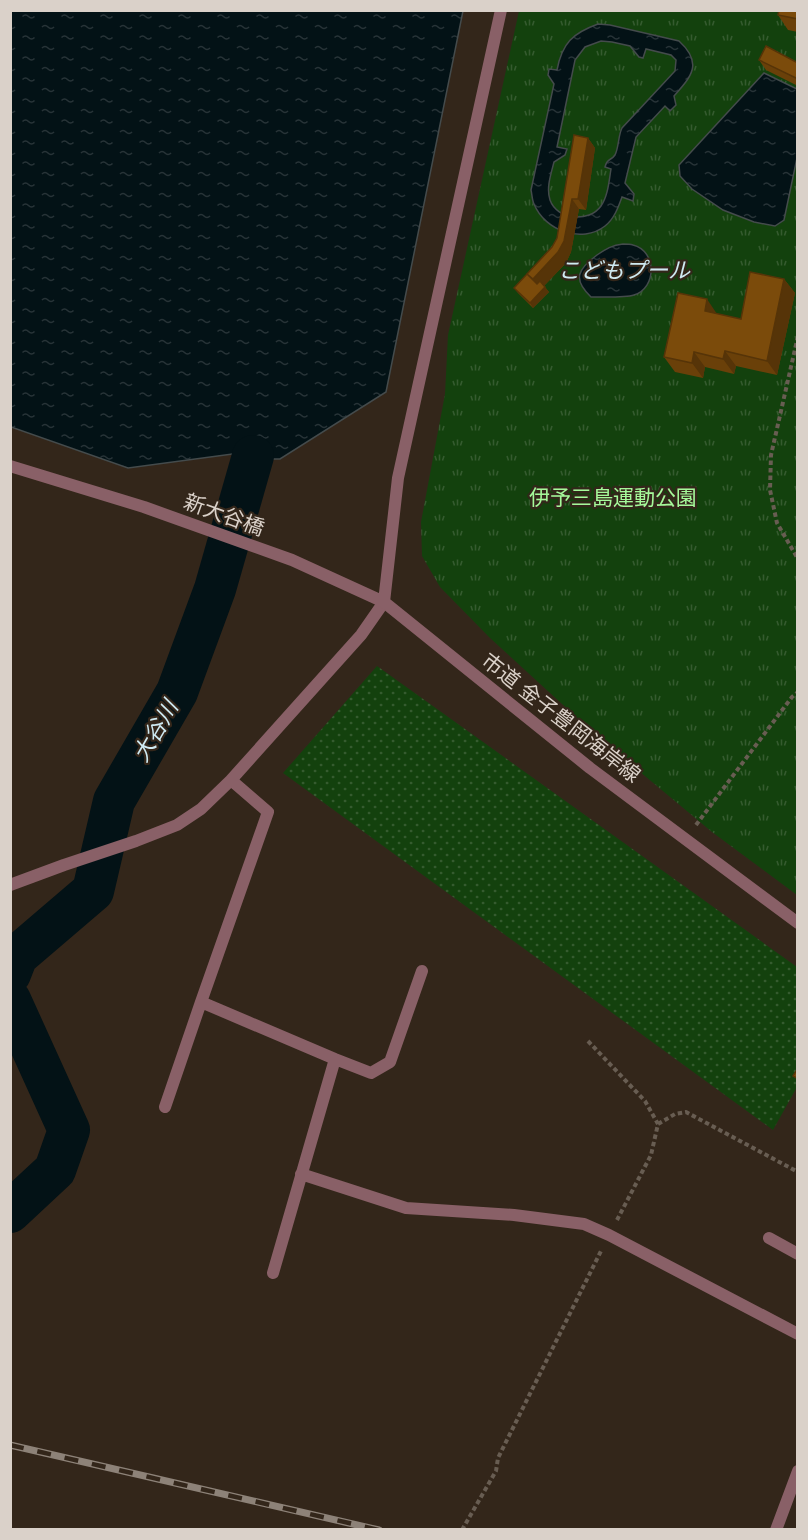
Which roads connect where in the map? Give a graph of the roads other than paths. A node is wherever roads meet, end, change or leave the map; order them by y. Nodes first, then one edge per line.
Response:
1 (501, 10) edge
2 (10, 466) edge
3 (292, 560) joint
4 (384, 602) junction
5 (231, 780) junction
6 (10, 885) edge
7 (798, 923) edge
8 (422, 971) dead end
9 (201, 1002) junction
10 (335, 1059) junction
11 (165, 1107) dead end
12 (301, 1174) junction
13 (769, 1239) dead end
14 (798, 1254) edge
15 (273, 1273) dead end
16 (798, 1334) edge
17 (798, 1471) edge
18 (776, 1530) edge

1 - 4 street
2 - 3 street, 新大谷橋
3 - 4 street, 市道 金子豊岡海岸線
4 - 5 street
4 - 7 street, 市道 金子豊岡海岸線
5 - 6 street
5 - 9 street
8 - 10 street
9 - 10 street
9 - 11 street
10 - 12 street
12 - 15 street
12 - 16 street
13 - 14 street
17 - 18 street

